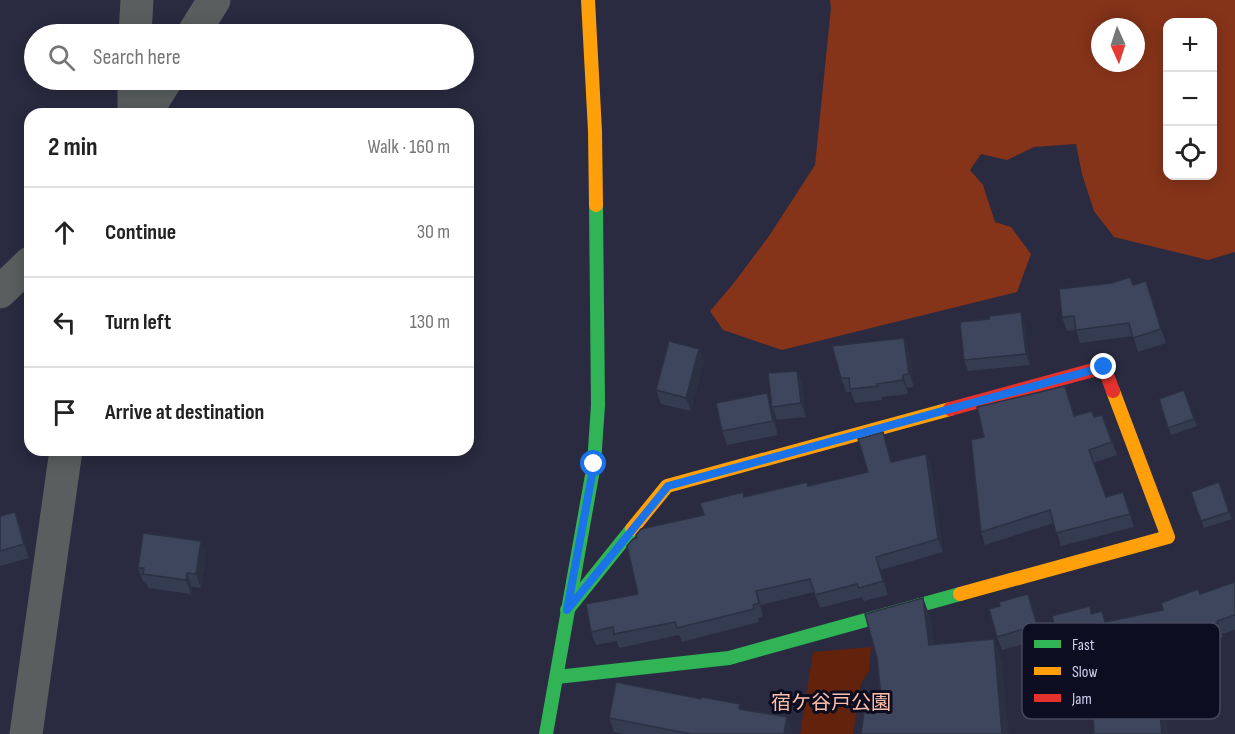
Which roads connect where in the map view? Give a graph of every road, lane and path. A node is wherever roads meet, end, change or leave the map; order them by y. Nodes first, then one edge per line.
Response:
1 (137, 0) edge
2 (214, 0) edge
3 (588, 0) edge
4 (136, 24) edge
5 (199, 24) edge
6 (134, 90) edge
7 (160, 90) edge
8 (134, 108) edge
9 (148, 108) edge
10 (24, 269) edge
11 (0, 292) edge
12 (65, 456) edge
13 (567, 610) junction
14 (557, 677) junction
15 (26, 734) edge
16 (546, 734) edge

1 - 4 street
2 - 5 street
3 - 13 street
6 - 8 street
7 - 9 street
10 - 11 street
12 - 15 street
13 - 14 street
13 - 14 street
14 - 16 street

